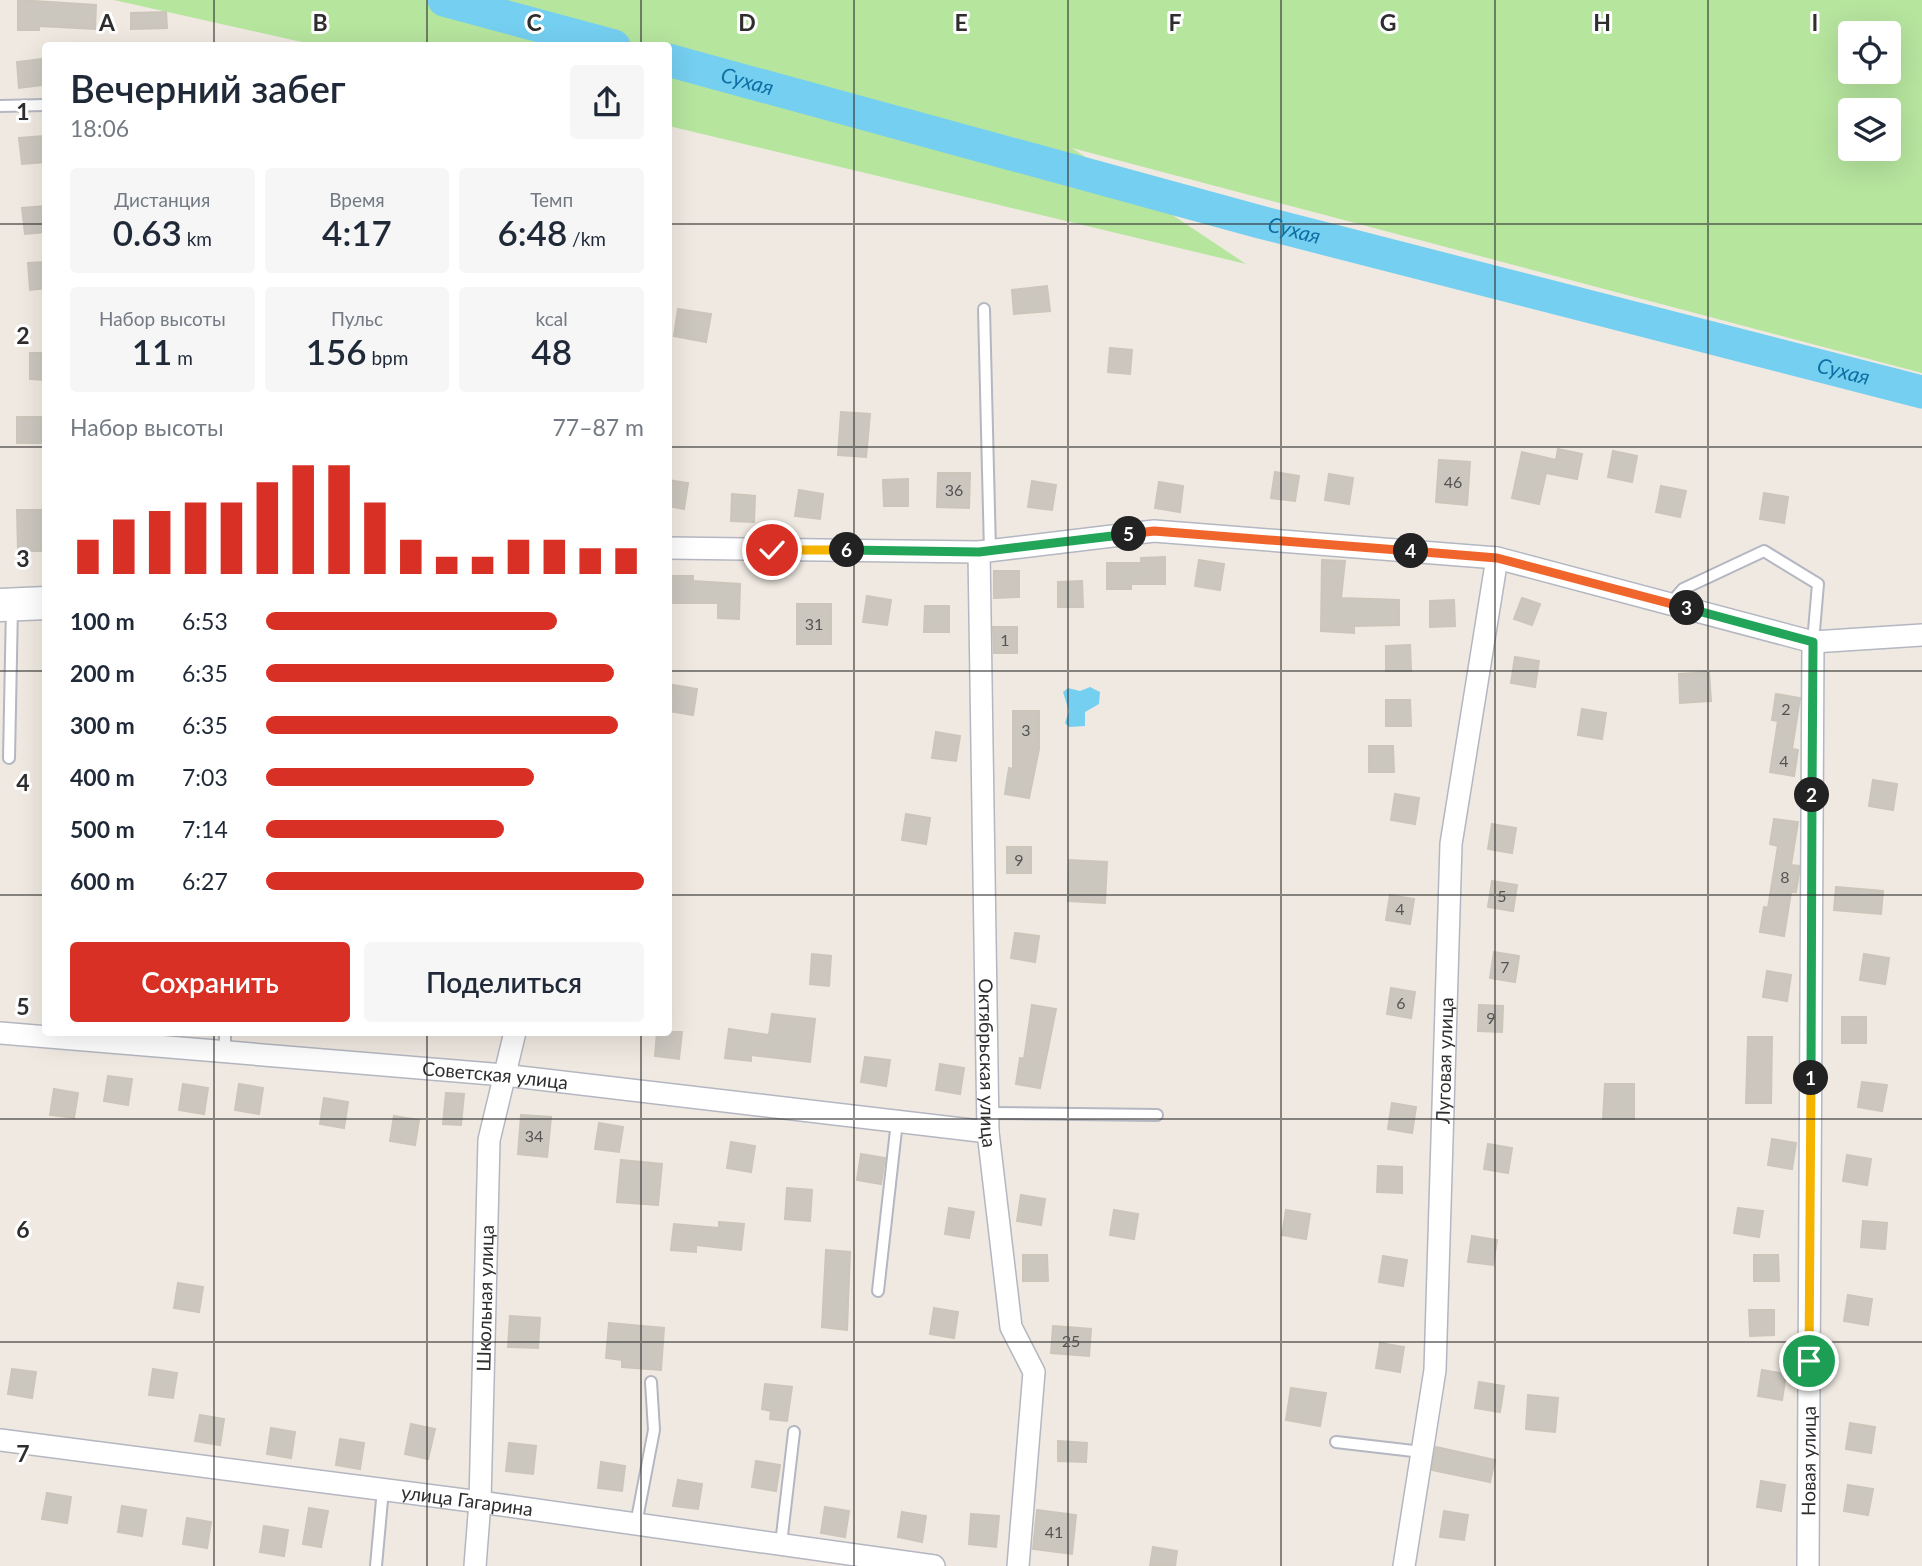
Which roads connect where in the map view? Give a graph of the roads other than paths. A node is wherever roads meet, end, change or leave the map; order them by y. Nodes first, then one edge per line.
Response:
1 (42, 105) edge
2 (0, 106) edge
3 (984, 309) dead end
4 (672, 548) edge
5 (984, 552) junction
6 (1497, 558) junction
7 (42, 603) edge
8 (1670, 604) junction
9 (6, 605) edge
10 (1922, 635) edge
11 (1813, 642) junction
12 (9, 758) dead end
13 (0, 1033) edge
14 (42, 1035) edge
15 (75, 1036) edge
16 (514, 1036) edge
17 (225, 1042) edge
18 (504, 1075) junction
19 (1157, 1115) dead end
20 (897, 1121) junction
21 (988, 1122) junction
22 (878, 1291) dead end
23 (651, 1382) dead end
24 (794, 1432) dead end
25 (0, 1440) edge
26 (1336, 1442) dead end
27 (1422, 1452) junction
28 (383, 1489) junction
29 (480, 1502) junction
30 (636, 1524) junction
31 (781, 1545) junction
32 (376, 1566) edge
33 (475, 1566) edge
34 (934, 1566) edge
35 (1018, 1566) edge
36 (1404, 1566) edge
37 (1808, 1566) edge

1 - 2 lane
3 - 5 lane
4 - 5 street
5 - 6 street
5 - 21 street, Октябрьская улица
6 - 8 street
6 - 27 street, Луговая улица
7 - 9 street
8 - 11 street
8 - 11 lane
9 - 12 lane
10 - 11 street
11 - 37 street, Новая улица
13 - 14 street, Советская улица
15 - 17 street, Советская улица
16 - 18 street, Школьная улица
17 - 18 street, Советская улица
18 - 20 street, Советская улица
18 - 29 street, Школьная улица
19 - 21 lane
20 - 21 street, Советская улица
20 - 22 lane
21 - 35 street, Октябрьская улица
23 - 30 lane
24 - 31 lane
25 - 28 street, улица Гагарина
26 - 27 lane
27 - 36 street, Луговая улица
28 - 29 street, улица Гагарина
28 - 32 lane
29 - 30 street, улица Гагарина
29 - 33 street, Школьная улица
30 - 31 street, улица Гагарина
31 - 34 street, улица Гагарина

